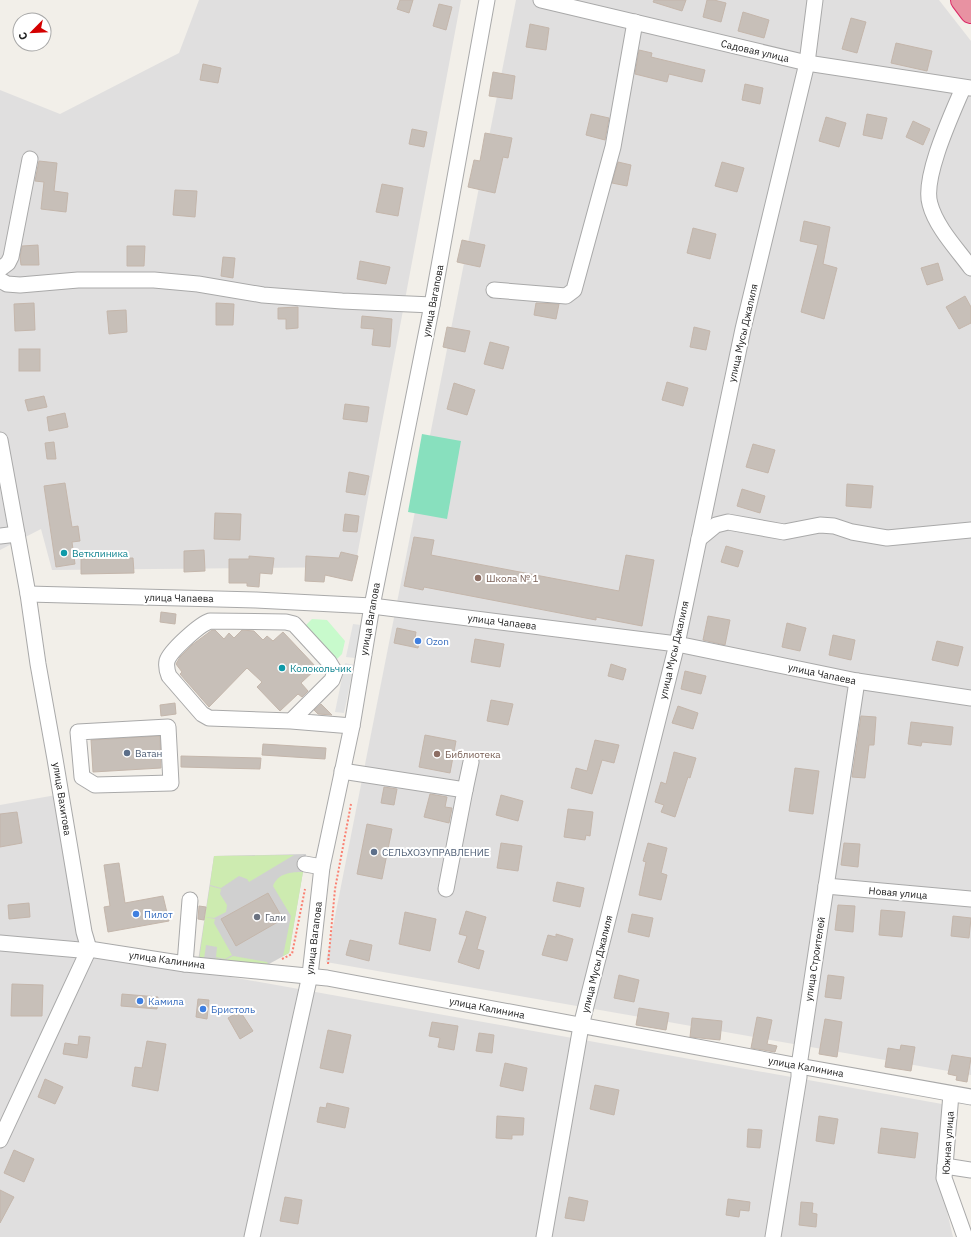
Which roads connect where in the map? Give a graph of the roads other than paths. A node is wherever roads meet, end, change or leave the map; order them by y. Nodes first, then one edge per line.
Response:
1 (487, 0) edge
2 (540, 0) edge
3 (815, 0) edge
4 (962, 0) edge
5 (971, 12) edge
6 (635, 22) junction
7 (807, 63) junction
8 (967, 88) edge
9 (30, 158) dead end
10 (0, 268) edge
11 (971, 268) edge
12 (0, 280) edge
13 (494, 290) dead end
14 (432, 305) junction
15 (0, 440) edge
16 (971, 530) edge
17 (17, 534) junction
18 (0, 536) edge
19 (699, 539) junction
20 (28, 594) junction
21 (256, 600) junction
22 (372, 606) junction
23 (256, 622) junction
24 (677, 644) junction
25 (857, 681) junction
26 (971, 698) edge
27 (291, 721) junction
28 (352, 726) junction
29 (80, 757) junction
30 (55, 758) junction
31 (471, 762) dead end
32 (342, 771) junction
33 (466, 790) junction
34 (305, 864) dead end
35 (322, 867) junction
36 (826, 886) junction
37 (446, 889) dead end
38 (971, 899) edge
39 (190, 900) dead end
40 (0, 943) edge
41 (89, 949) junction
42 (185, 964) junction
43 (310, 975) junction
44 (581, 1026) junction
45 (799, 1066) junction
46 (951, 1094) junction
47 (971, 1097) edge
48 (0, 1140) edge
49 (945, 1166) junction
50 (971, 1170) edge
51 (252, 1237) edge
52 (544, 1237) edge
53 (773, 1237) edge
54 (965, 1237) edge

1 - 14 street, улица Вагапова
2 - 6 street, Садовая улица
3 - 7 street, улица Мусы Джалиля
4 - 5 highway
6 - 7 street, Садовая улица
6 - 13 street
7 - 8 street, Садовая улица
7 - 19 street, улица Мусы Джалиля
8 - 11 street
9 - 10 street
12 - 14 street
14 - 22 street, улица Вагапова
15 - 17 street, улица Вахитова
16 - 19 street
17 - 18 street
17 - 20 street, улица Вахитова
19 - 24 street, улица Мусы Джалиля
20 - 21 street, улица Чапаева
20 - 30 street, улица Вахитова
21 - 22 street, улица Чапаева
21 - 23 street
22 - 24 street, улица Чапаева
22 - 28 street, улица Вагапова
23 - 27 street
23 - 27 street
24 - 25 street, улица Чапаева
24 - 44 street, улица Мусы Джалиля
25 - 26 street, улица Чапаева
25 - 36 street, улица Строителей
27 - 28 street
28 - 32 street, улица Вагапова
29 - 29 street
29 - 30 street
30 - 41 street, улица Вахитова
31 - 33 street
32 - 33 street
32 - 35 street, улица Вагапова
33 - 37 street
34 - 35 street
35 - 43 street, улица Вагапова
36 - 38 street, Новая улица
36 - 45 street, улица Строителей
39 - 42 street
40 - 41 street, улица Калинина
41 - 42 street, улица Калинина
41 - 48 street
42 - 43 street, улица Калинина
43 - 44 street, улица Калинина
43 - 51 street, улица Вагапова
44 - 45 street, улица Калинина
44 - 52 street, улица Мусы Джалиля
45 - 46 street, улица Калинина
45 - 53 street, улица Строителей
46 - 47 street, улица Калинина
46 - 49 street, Южная улица
49 - 50 street
49 - 54 street, Южная улица

